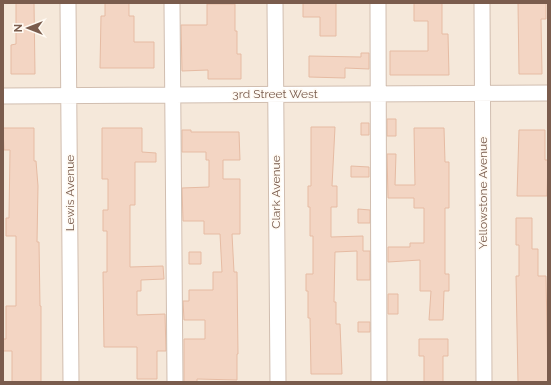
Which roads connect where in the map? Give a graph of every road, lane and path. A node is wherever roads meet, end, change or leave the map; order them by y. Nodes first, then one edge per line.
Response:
1 (68, 3) edge
2 (172, 3) edge
3 (275, 3) edge
4 (378, 3) edge
5 (482, 3) edge
6 (483, 93) junction
7 (548, 93) edge
8 (276, 94) junction
9 (378, 94) junction
10 (69, 95) junction
11 (173, 95) junction
12 (3, 96) edge
13 (71, 382) edge
14 (175, 382) edge
15 (278, 382) edge
16 (379, 382) edge
17 (484, 382) edge

1 - 10 street, Lewis Avenue
2 - 11 street
3 - 8 street, Clark Avenue
4 - 9 street
5 - 6 street, Yellowstone Avenue
6 - 7 street, 3rd Street West
6 - 9 street, 3rd Street West
6 - 17 street, Yellowstone Avenue
8 - 9 street, 3rd Street West
8 - 11 street, 3rd Street West
8 - 15 street, Clark Avenue
9 - 16 street
10 - 11 street, 3rd Street West
10 - 12 street, 3rd Street West
10 - 13 street, Lewis Avenue
11 - 14 street

